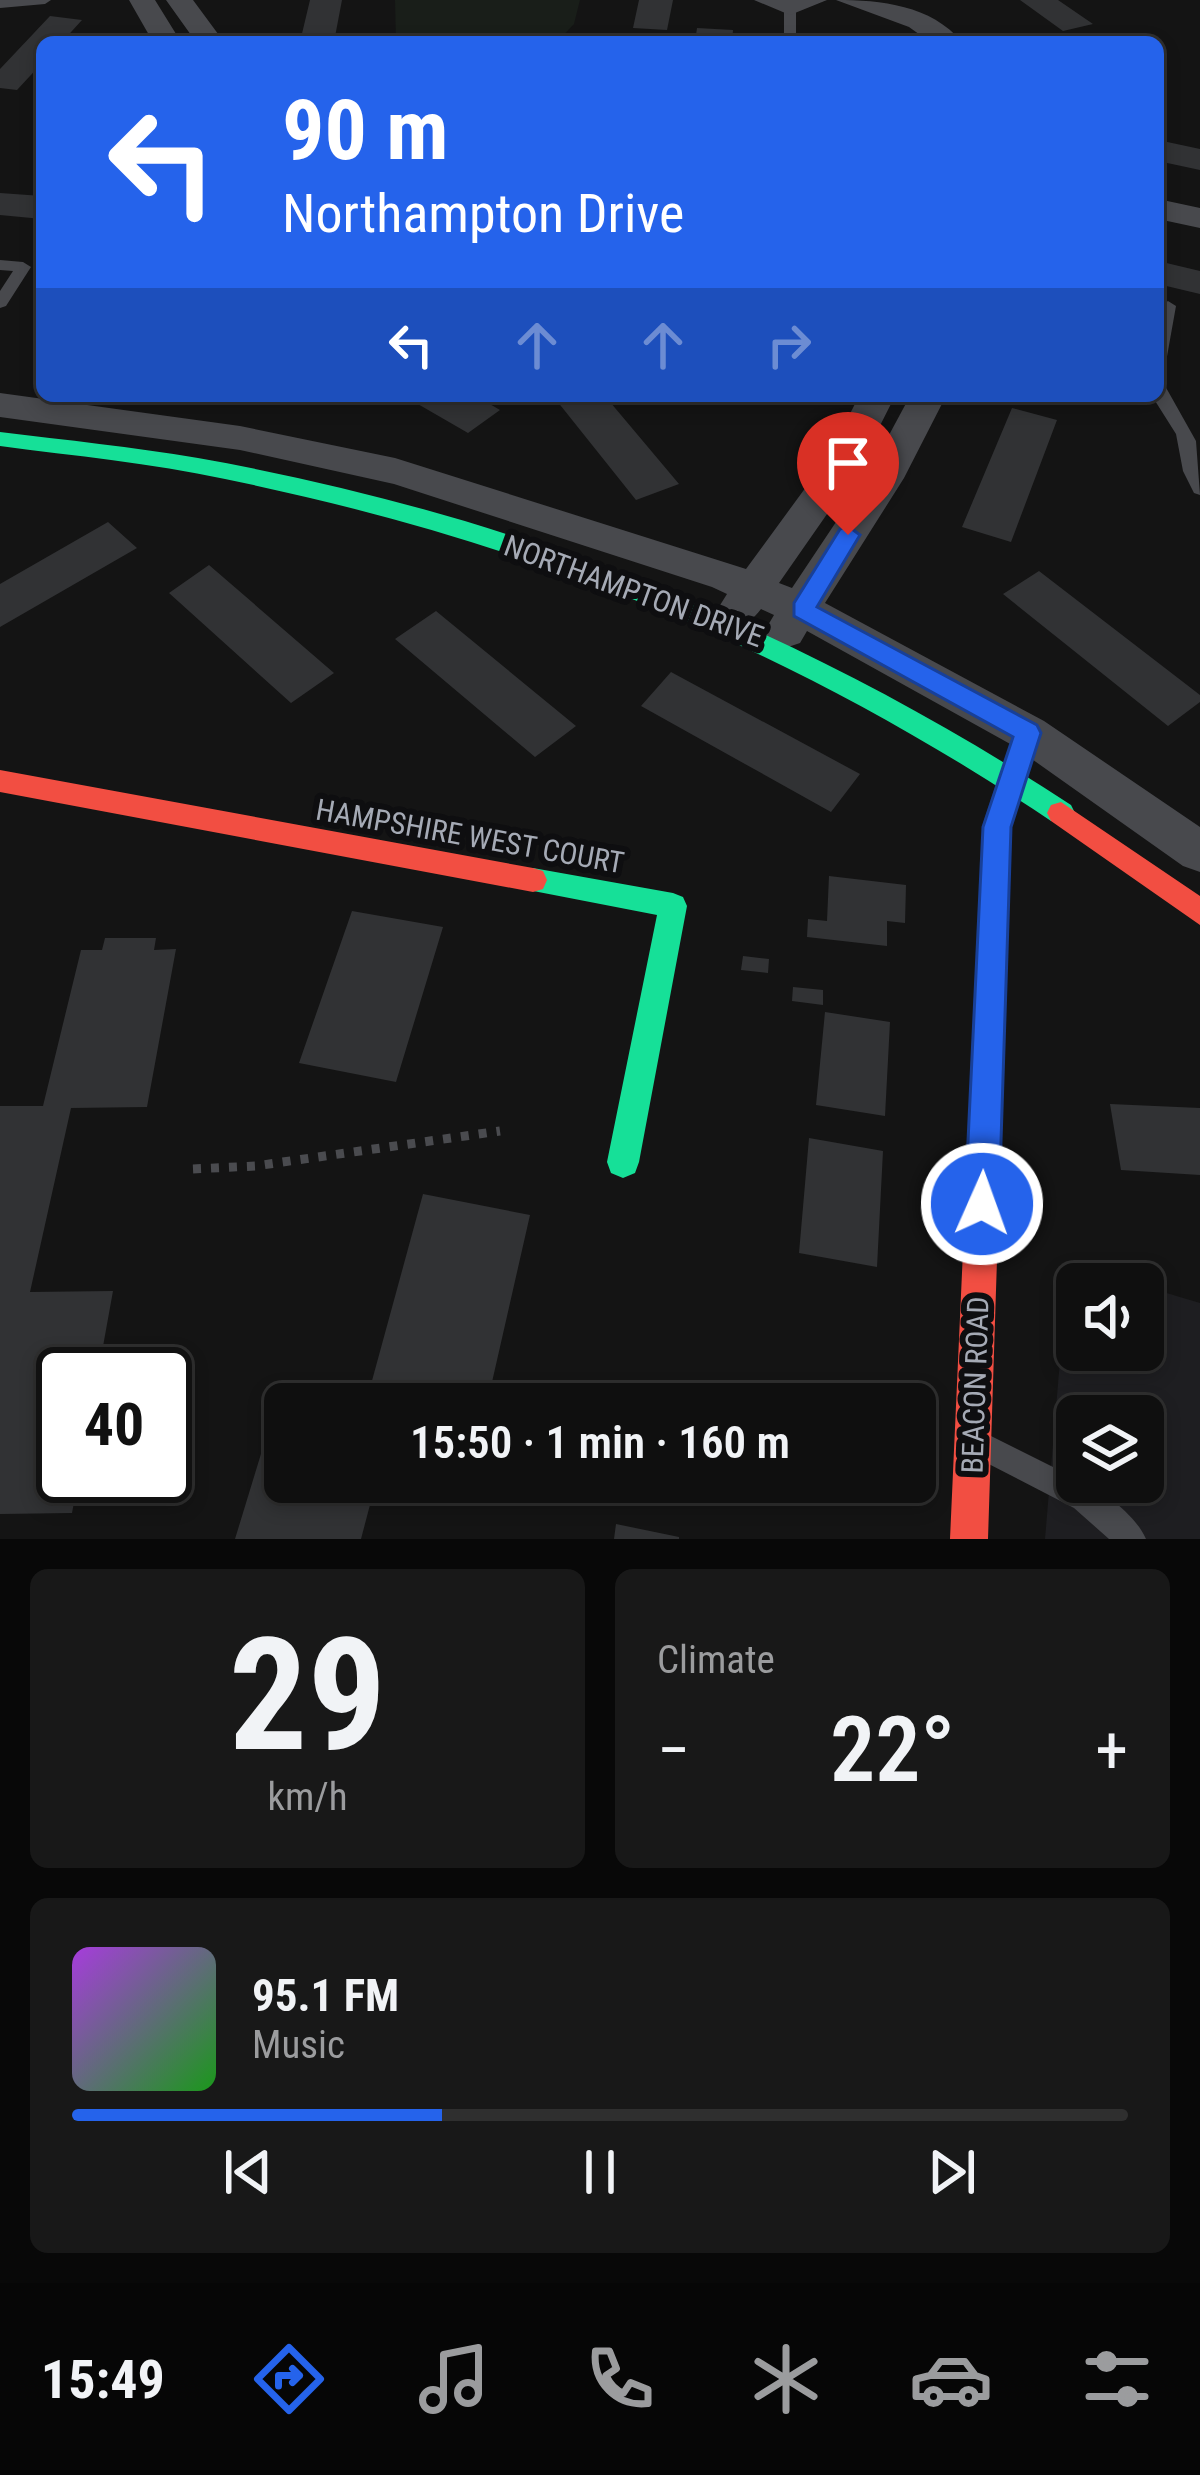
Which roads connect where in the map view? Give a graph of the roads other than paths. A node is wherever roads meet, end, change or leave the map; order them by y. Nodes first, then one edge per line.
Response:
1 (45, 0) edge
2 (142, 0) edge
3 (179, 0) edge
4 (849, 0) edge
5 (927, 0) edge
6 (790, 2) edge
7 (6, 5) edge
8 (0, 18) edge
9 (976, 32) dead end
10 (163, 36) edge
11 (206, 36) edge
12 (790, 36) edge
13 (940, 36) edge
14 (1164, 188) edge
15 (1200, 195) edge
16 (1164, 210) edge
17 (1200, 218) edge
18 (0, 265) edge
19 (0, 303) edge
20 (1168, 306) dead end
21 (1164, 328) edge
22 (874, 402) edge
23 (925, 402) edge
24 (1161, 402) edge
25 (0, 405) edge
26 (1193, 438) edge
27 (0, 439) edge
28 (1200, 489) edge
29 (753, 589) junction
30 (802, 610) junction
31 (729, 623) junction
32 (776, 643) junction
33 (1028, 733) junction
34 (1013, 780) junction
35 (0, 781) edge
36 (1200, 852) edge
37 (1200, 912) edge
38 (623, 1162) dead end
39 (973, 1440) junction
40 (969, 1539) edge
41 (1131, 1539) edge

1 - 7 lane
2 - 10 street
3 - 11 street
4 - 13 street
5 - 9 street
6 - 12 lane
7 - 8 lane
14 - 15 street
16 - 17 street
18 - 19 lane
20 - 21 lane
22 - 29 street
23 - 30 street
24 - 26 lane
25 - 29 street, NORTHAMPTON DRIVE
26 - 28 lane
27 - 31 street, NORTHAMPTON DRIVE
29 - 30 street, NORTHAMPTON DRIVE
29 - 31 street
30 - 32 street
30 - 33 street, NORTHAMPTON DRIVE
31 - 32 street, NORTHAMPTON DRIVE
32 - 34 street, NORTHAMPTON DRIVE
33 - 34 street, BEACON ROAD
33 - 36 street, NORTHAMPTON DRIVE
34 - 37 street, NORTHAMPTON DRIVE
34 - 39 street, BEACON ROAD
35 - 38 street, HAMPSHIRE WEST COURT
39 - 40 street, BEACON ROAD
39 - 41 lane

